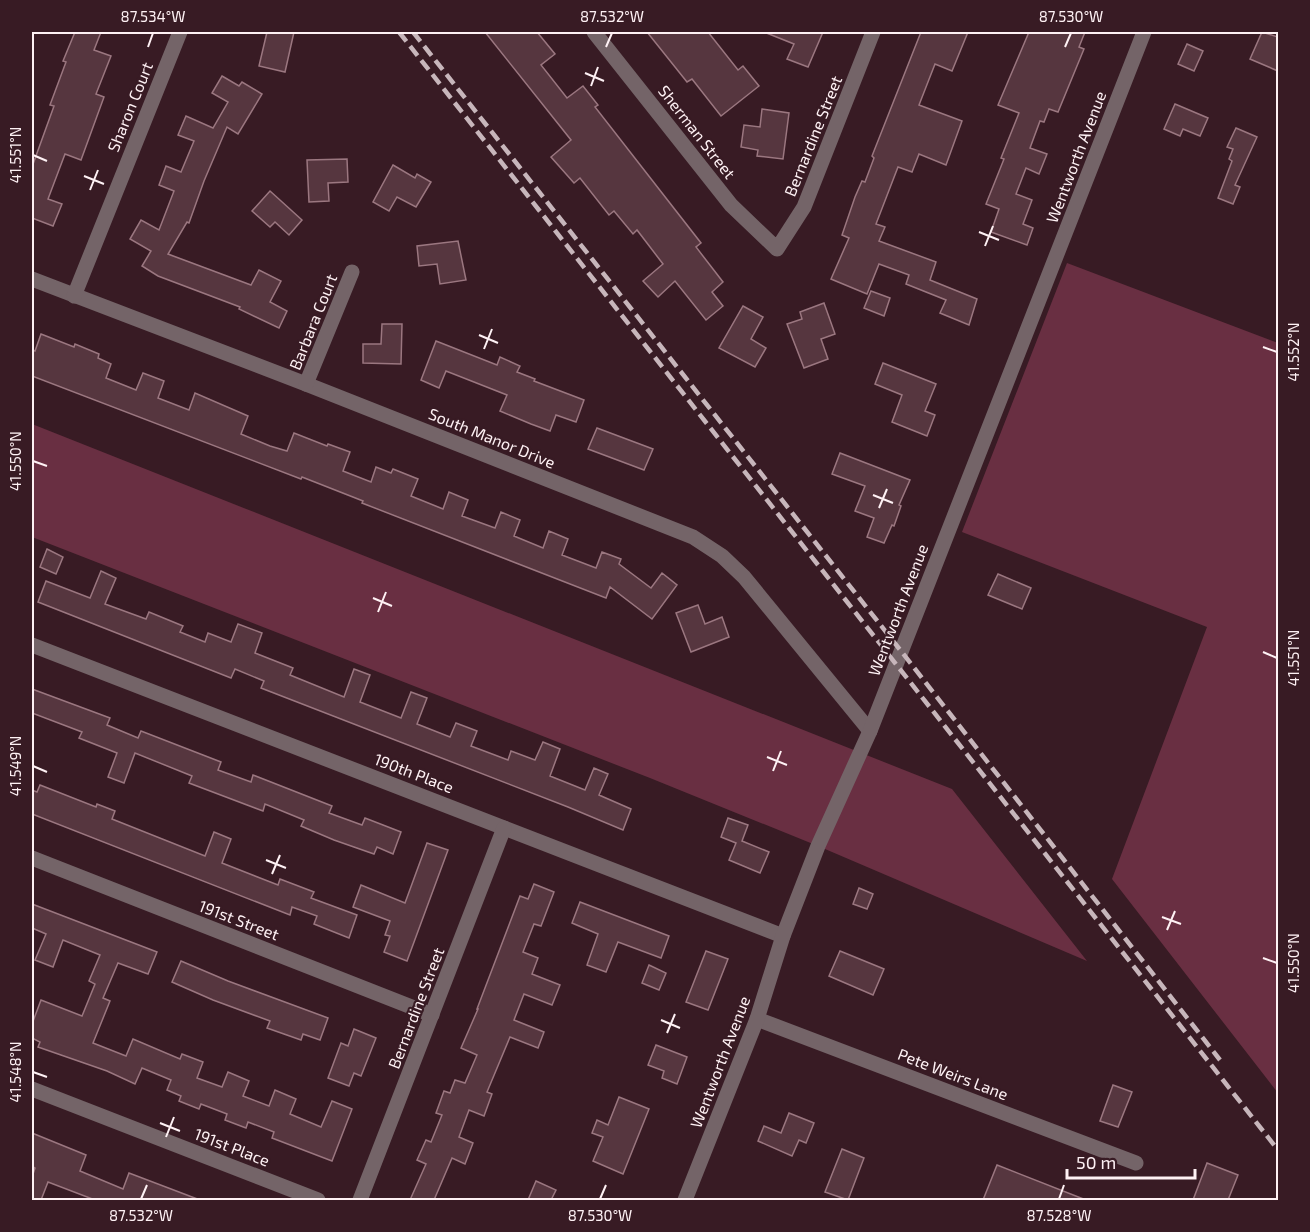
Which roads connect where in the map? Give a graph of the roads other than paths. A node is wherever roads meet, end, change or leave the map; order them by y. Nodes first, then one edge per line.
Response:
1 (180, 32) edge
2 (594, 32) edge
3 (873, 32) edge
4 (1144, 32) edge
5 (777, 249) joint
6 (352, 272) dead end
7 (32, 279) edge
8 (74, 296) junction
9 (306, 384) junction
10 (32, 645) edge
11 (870, 731) junction
12 (504, 828) junction
13 (32, 858) edge
14 (783, 936) junction
15 (432, 1015) junction
16 (757, 1018) junction
17 (32, 1089) edge
18 (1136, 1163) dead end
19 (318, 1200) edge
20 (360, 1200) edge
21 (685, 1200) edge

1 - 8 street, Sharon Court
2 - 5 street, Sherman Street
3 - 5 street, Bernardine Street
4 - 11 street, Wentworth Avenue
6 - 9 street, Barbara Court
7 - 8 street, South Manor Drive
8 - 9 street, South Manor Drive
9 - 11 street, South Manor Drive
10 - 12 street, 190th Place
11 - 14 street, Wentworth Avenue
12 - 14 street, 190th Place
12 - 15 street, Bernardine Street
13 - 15 street, 191st Street
14 - 16 street, Wentworth Avenue
15 - 20 street, Bernardine Street
16 - 18 street, Pete Weirs Lane
16 - 21 street, Wentworth Avenue
17 - 19 street, 191st Place

